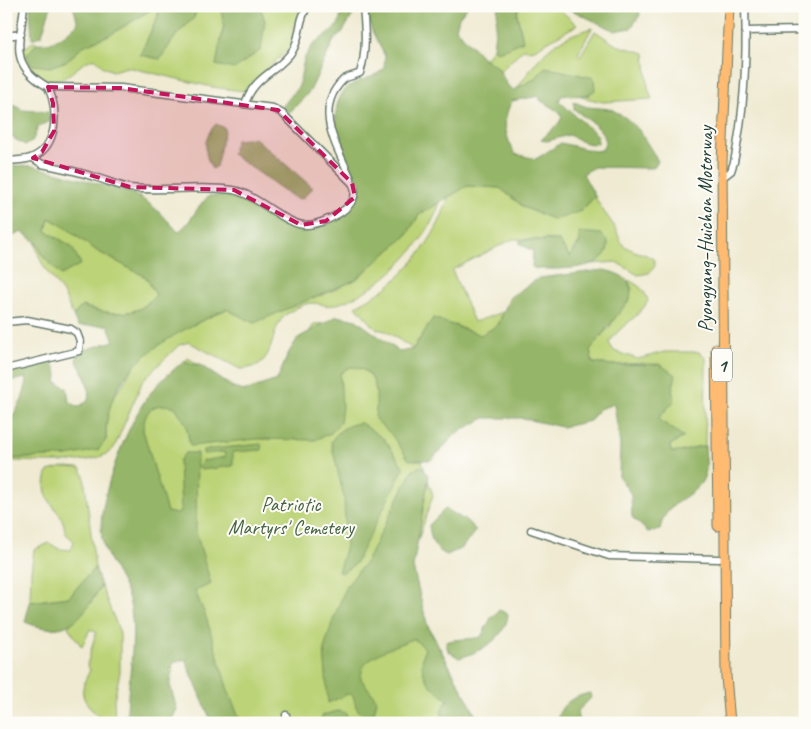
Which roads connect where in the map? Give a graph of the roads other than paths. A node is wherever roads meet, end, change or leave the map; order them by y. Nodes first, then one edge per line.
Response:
1 (24, 6) edge
2 (308, 6) edge
3 (363, 6) edge
4 (723, 6) edge
5 (729, 6) edge
6 (745, 6) edge
7 (805, 30) edge
8 (746, 31) junction
9 (21, 34) junction
10 (6, 36) edge
11 (48, 87) junction
12 (244, 104) junction
13 (33, 158) junction
14 (6, 161) edge
15 (722, 178) junction
16 (352, 183) junction
17 (6, 322) edge
18 (6, 369) edge
19 (531, 530) dead end
20 (719, 559) junction
21 (725, 723) edge
22 (730, 723) edge

1 - 9 street
2 - 12 street
3 - 16 street
4 - 20 highway, Pyongyang–Huichon Motorway / 1
5 - 15 highway, Pyongyang–Huichon Motorway / 1
6 - 8 street
7 - 8 street
8 - 15 street
9 - 10 street
9 - 11 street
11 - 12 street
11 - 13 street
12 - 16 street
13 - 14 street
13 - 16 street
15 - 22 highway, Pyongyang–Huichon Motorway / 1
17 - 18 street
19 - 20 street
20 - 21 highway, Pyongyang–Huichon Motorway / 1

